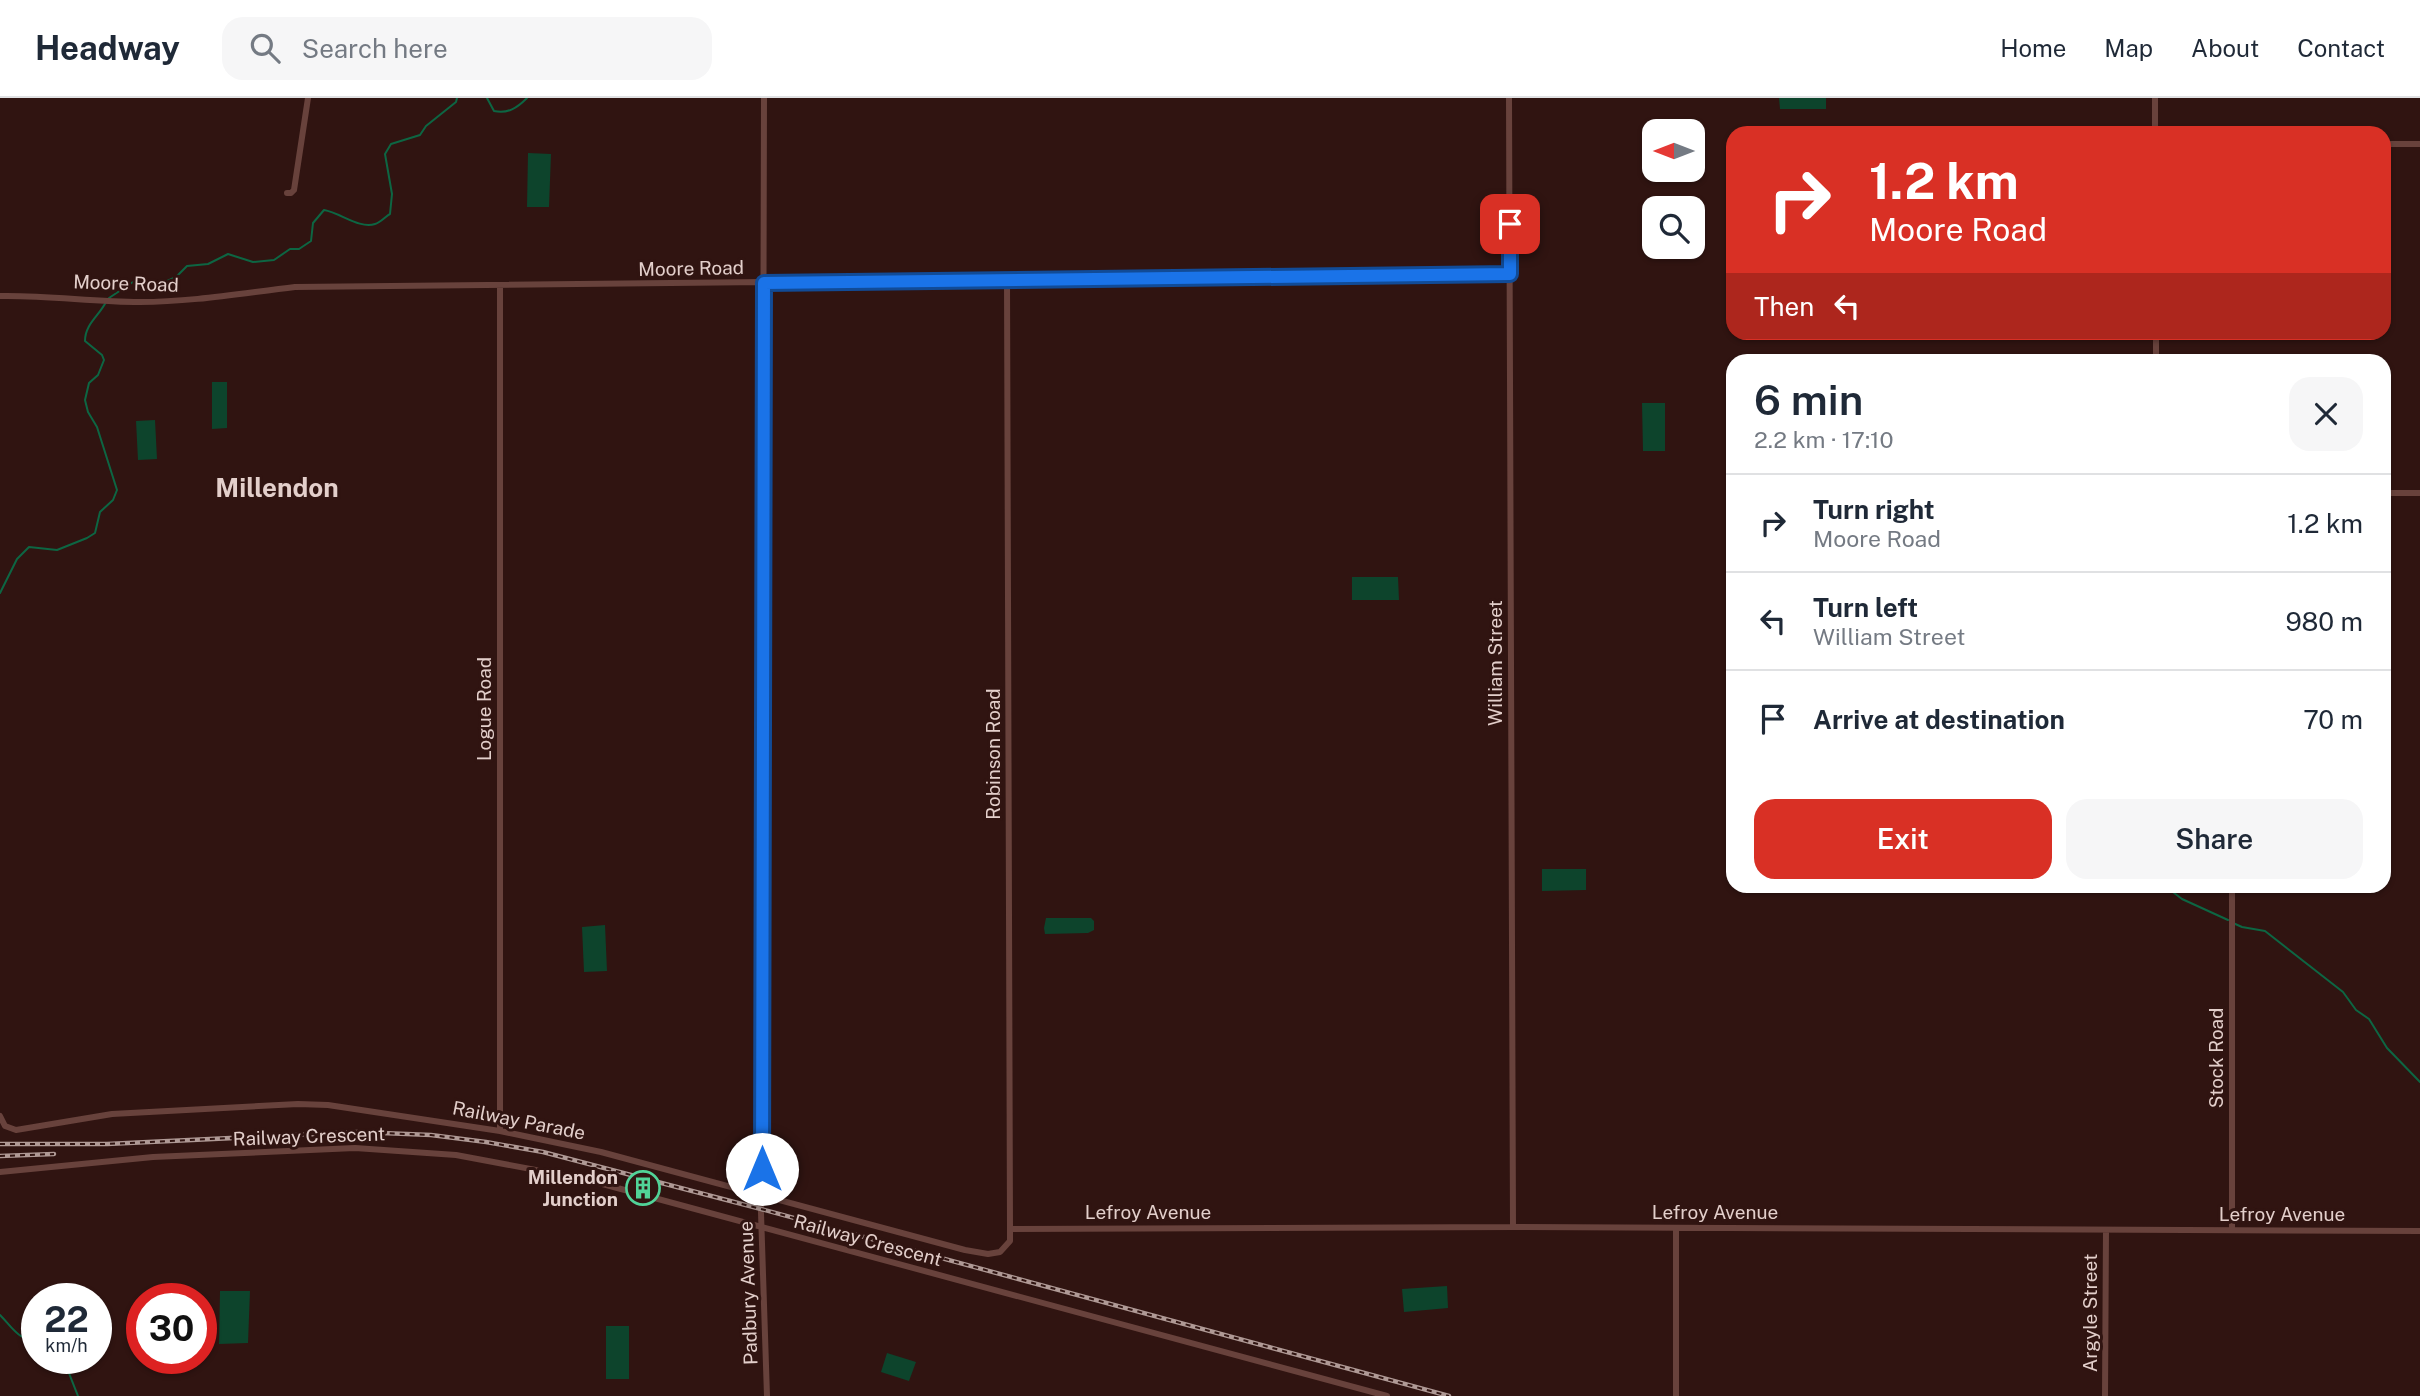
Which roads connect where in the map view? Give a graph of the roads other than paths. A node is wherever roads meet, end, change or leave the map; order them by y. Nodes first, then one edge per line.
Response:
1 (308, 98) edge
2 (764, 98) edge
3 (1509, 98) edge
4 (2155, 98) edge
5 (2155, 126) edge
6 (2391, 144) edge
7 (2420, 144) edge
8 (294, 177) dead end
9 (1510, 274) junction
10 (1007, 280) junction
11 (764, 283) junction
12 (500, 287) junction
13 (0, 296) edge
14 (2391, 493) edge
15 (2420, 493) edge
16 (2232, 893) edge
17 (0, 1116) edge
18 (500, 1131) junction
19 (0, 1172) edge
20 (762, 1197) junction
21 (1513, 1227) junction
22 (762, 1228) junction
23 (1676, 1228) junction
24 (1010, 1229) junction
25 (2106, 1230) junction
26 (2232, 1230) junction
27 (2420, 1231) edge
28 (766, 1396) edge
29 (1387, 1396) edge
30 (1676, 1396) edge
31 (2105, 1396) edge

1 - 8 street
2 - 11 street, Padbury Avenue
3 - 9 street, William Street
4 - 5 street
6 - 7 street
9 - 10 street, Moore Road
9 - 21 street, William Street
10 - 11 street, Moore Road
10 - 24 street, Robinson Road
11 - 12 street, Moore Road
11 - 20 street, Padbury Avenue
12 - 13 street, Moore Road
12 - 18 street, Logue Road
14 - 15 street
16 - 26 street, Stock Road
17 - 18 street, Railway Parade
18 - 20 street, Railway Parade
19 - 22 street, Railway Crescent
20 - 22 street, Padbury Avenue
20 - 24 street, Railway Parade
21 - 23 street, Lefroy Avenue
21 - 24 street, Lefroy Avenue
22 - 28 street, Padbury Avenue
22 - 29 street, Railway Crescent
23 - 25 street, Lefroy Avenue
23 - 30 street
25 - 26 street, Lefroy Avenue
25 - 31 street, Argyle Street
26 - 27 street, Lefroy Avenue

